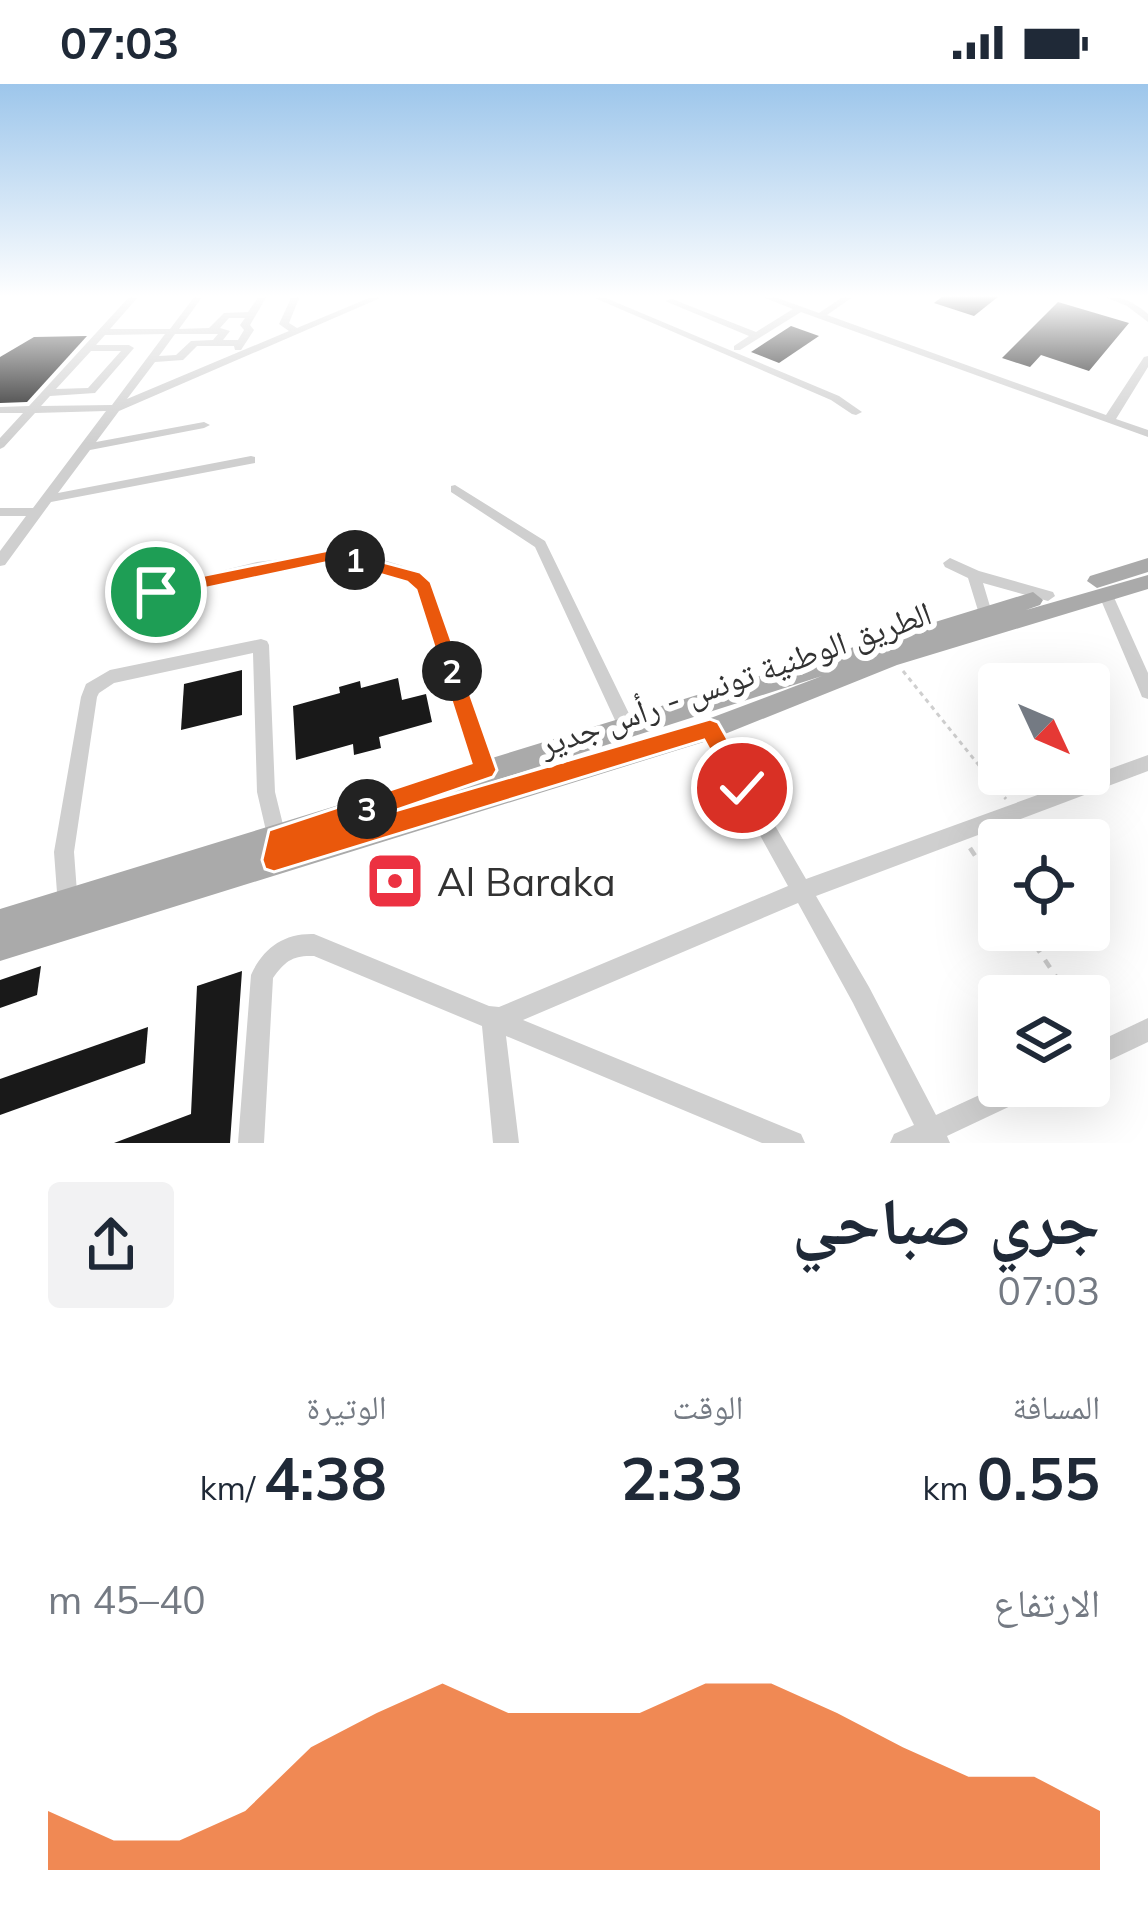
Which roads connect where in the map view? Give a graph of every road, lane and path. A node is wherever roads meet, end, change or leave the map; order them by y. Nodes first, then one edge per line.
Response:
1 (161, 345) edge
2 (192, 345) edge
3 (240, 345) edge
4 (264, 345) edge
5 (711, 345) edge
6 (741, 345) edge
7 (902, 345) edge
8 (87, 347) joint
9 (737, 348) dead end
10 (236, 357) junction
11 (1148, 359) edge
12 (147, 364) junction
13 (115, 368) junction
14 (45, 393) junction
15 (116, 408) junction
16 (0, 410) edge
17 (32, 410) junction
18 (856, 412) dead end
19 (1109, 420) junction
20 (204, 425) dead end
21 (1148, 434) edge
22 (0, 446) edge
23 (87, 447) junction
24 (251, 460) dead end
25 (455, 489) dead end
26 (46, 499) junction
27 (0, 512) edge
28 (36, 512) junction
29 (0, 561) edge
30 (950, 562) dead end
31 (1148, 565) edge
32 (974, 575) junction
33 (1148, 582) edge
34 (156, 592) dead end
35 (1106, 593) junction
36 (1048, 596) junction
37 (985, 613) junction
38 (892, 658) junction
39 (1148, 692) edge
40 (626, 725) junction
41 (710, 729) junction
42 (1148, 763) edge
43 (485, 770) junction
44 (1014, 810) junction
45 (958, 831) junction
46 (276, 849) junction
47 (978, 861) edge
48 (799, 892) junction
49 (66, 915) junction
50 (0, 924) edge
51 (0, 946) edge
52 (495, 1018) junction
53 (1148, 1030) edge
54 (1110, 1048) edge
55 (986, 1107) edge
56 (933, 1136) edge
57 (251, 1143) edge
58 (506, 1143) edge
59 (792, 1143) edge
60 (903, 1143) edge

1 - 12 street
2 - 12 street
3 - 10 street
4 - 10 street
5 - 18 street
6 - 9 street
7 - 19 street
8 - 13 street
8 - 14 street
10 - 15 street
11 - 19 street
12 - 13 street
12 - 15 street
13 - 14 street
14 - 17 street
15 - 17 street
15 - 23 street
16 - 17 street
17 - 22 street
19 - 21 street
20 - 23 street
23 - 26 street
24 - 26 street
25 - 40 street
26 - 28 street
27 - 28 street
28 - 29 street
30 - 32 street
31 - 36 main road, الطريق الوطنية تونس - رأس جدير
32 - 36 street
32 - 37 street
33 - 35 main road, الطريق الوطنية تونس - رأس جدير
34 - 43 street
35 - 38 main road, الطريق الوطنية تونس - رأس جدير
35 - 39 street
36 - 37 main road, الطريق الوطنية تونس - رأس جدير
37 - 40 main road, الطريق الوطنية تونس - رأس جدير
38 - 41 main road, الطريق الوطنية تونس - رأس جدير
38 - 44 path
40 - 43 main road, الطريق الوطنية تونس - رأس جدير
41 - 46 main road, الطريق الوطنية تونس - رأس جدير
41 - 48 street
42 - 44 street
43 - 46 main road, الطريق الوطنية تونس - رأس جدير
44 - 45 street
45 - 47 path
45 - 48 street
46 - 49 main road, الطريق الوطنية تونس - رأس جدير
46 - 49 street
48 - 52 street
48 - 56 street
49 - 50 main road, الطريق الوطنية تونس - رأس جدير
49 - 51 main road, الطريق الوطنية تونس - رأس جدير
52 - 57 street
52 - 58 street
52 - 59 street
53 - 54 street
55 - 56 street
56 - 60 street

